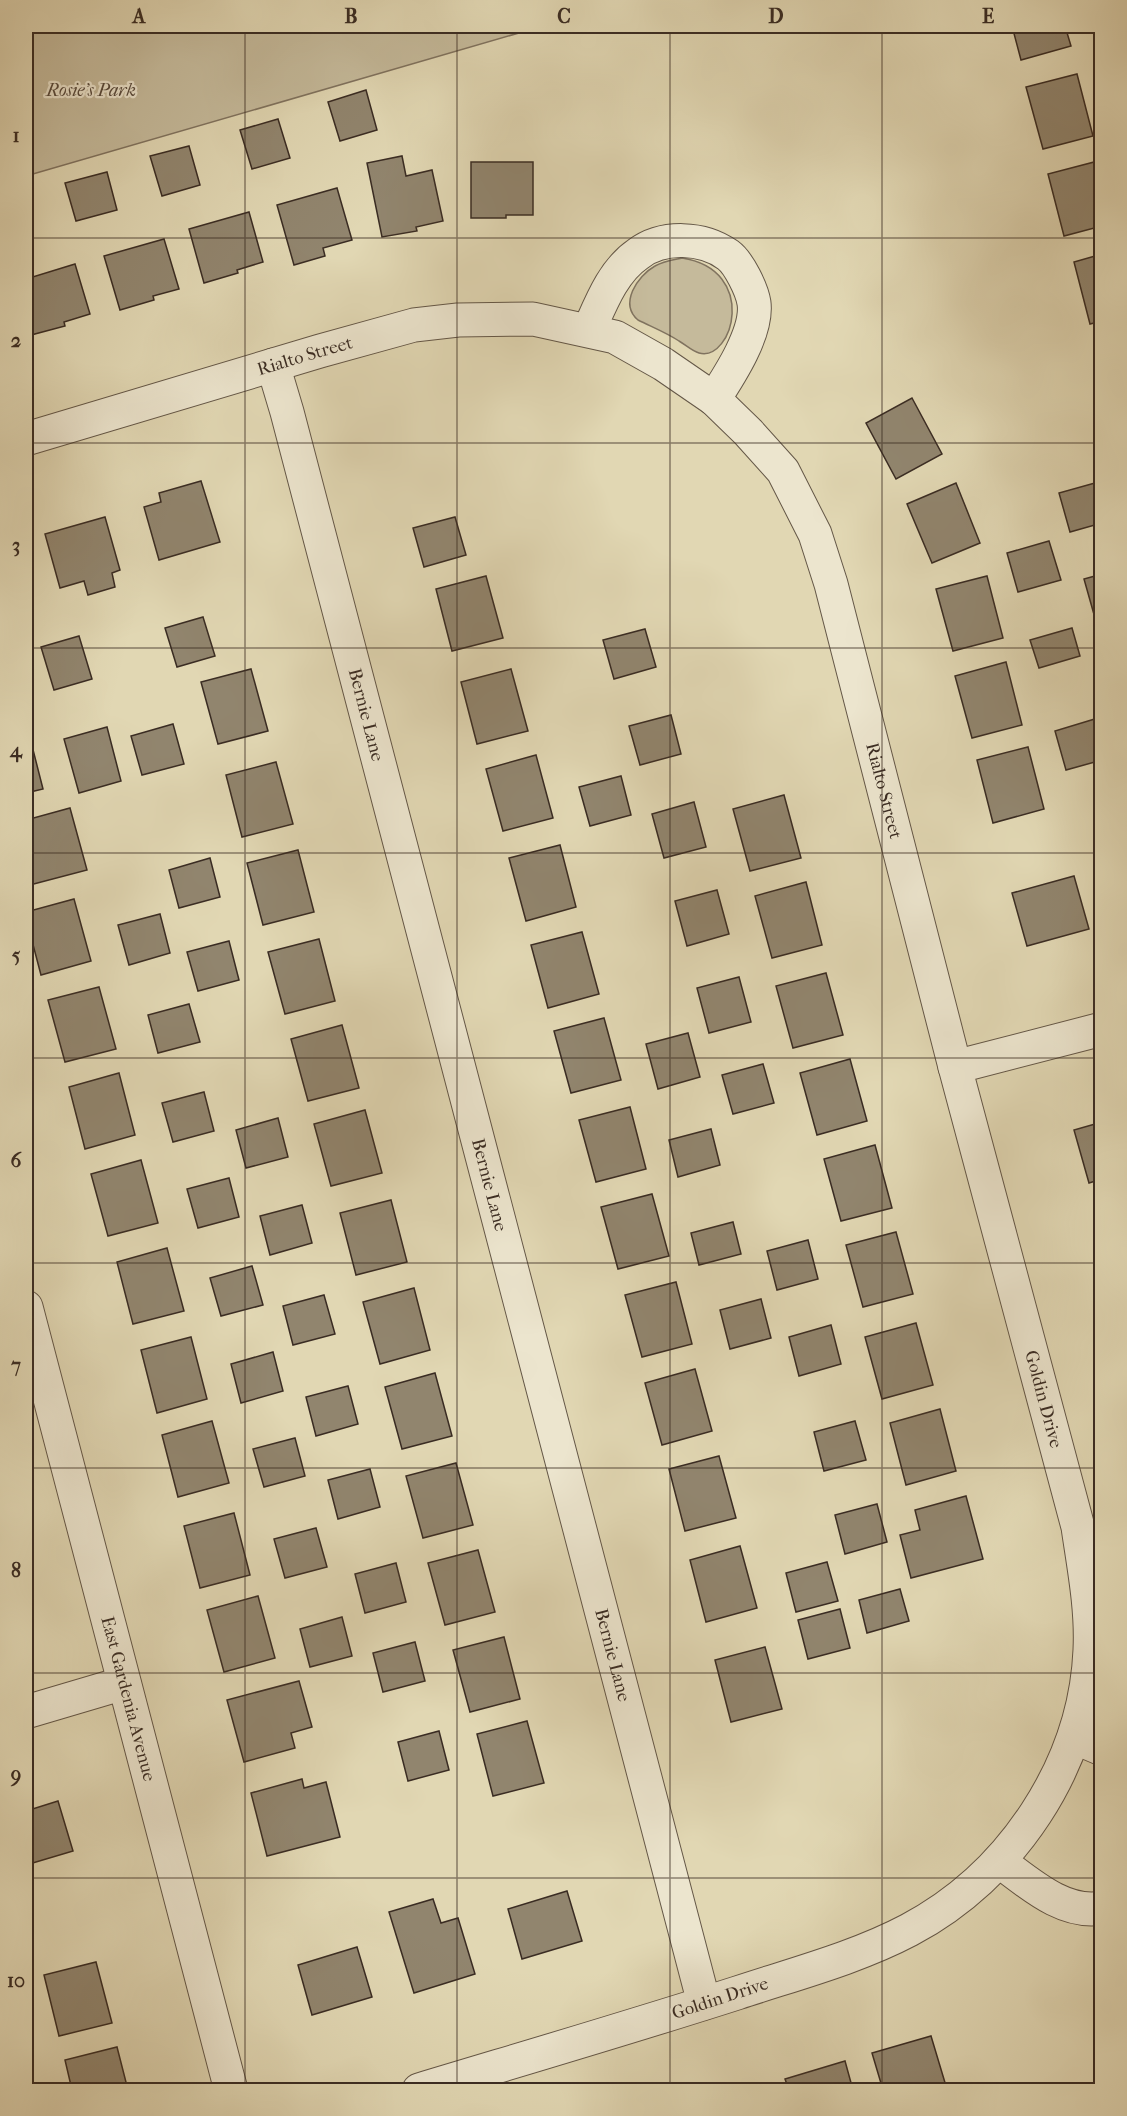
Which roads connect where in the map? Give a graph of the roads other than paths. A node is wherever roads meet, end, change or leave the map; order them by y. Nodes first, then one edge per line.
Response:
1 (589, 330) junction
2 (273, 365) junction
3 (714, 399) junction
4 (26, 439) edge
5 (1101, 1029) edge
6 (955, 1066) junction
7 (26, 1307) edge
8 (124, 1683) junction
9 (26, 1712) edge
10 (1088, 1743) edge
11 (999, 1861) junction
12 (1101, 1908) edge
13 (704, 2003) junction
14 (231, 2091) edge
15 (419, 2091) edge

1 - 2 street, Rialto Street
1 - 3 street, Rialto Street
1 - 3 street
2 - 4 street, Rialto Street
2 - 13 street, Bernie Lane
3 - 6 street, Rialto Street
5 - 6 street
6 - 10 street, Goldin Drive
7 - 8 street, East Gardenia Avenue
8 - 9 street
8 - 14 street, East Gardenia Avenue
10 - 11 street, Goldin Drive
11 - 12 street
11 - 13 street, Goldin Drive
13 - 15 street, Goldin Drive

